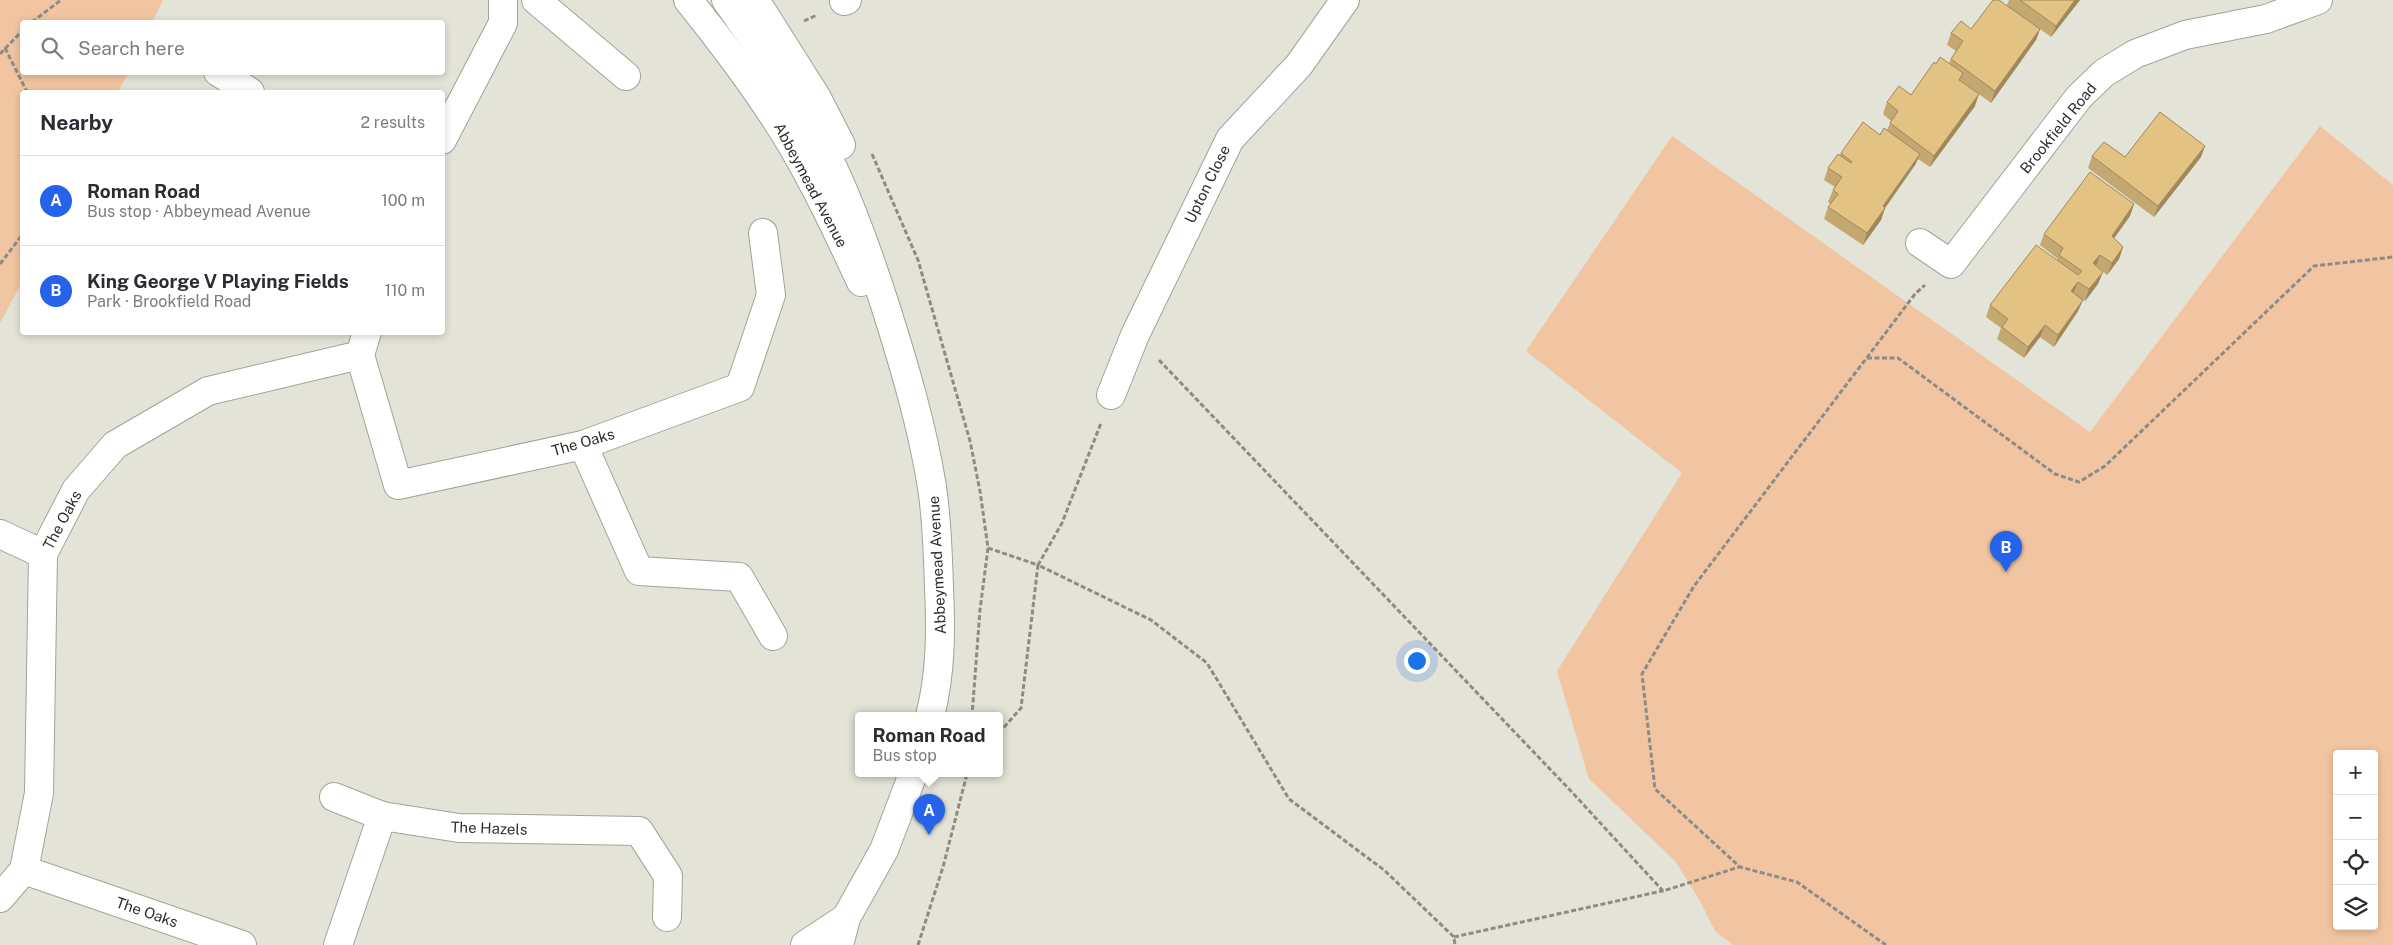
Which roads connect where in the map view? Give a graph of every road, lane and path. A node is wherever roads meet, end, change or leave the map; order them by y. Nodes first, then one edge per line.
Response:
1 (61, 0) edge
2 (503, 0) edge
3 (536, 0) edge
4 (688, 0) edge
5 (726, 0) edge
6 (755, 0) edge
7 (1345, 0) edge
8 (2318, 0) edge
9 (35, 20) edge
10 (20, 33) edge
11 (4, 48) junction
12 (0, 54) edge
13 (223, 75) edge
14 (626, 76) dead end
15 (26, 90) edge
16 (247, 90) edge
17 (445, 134) edge
18 (763, 233) dead end
19 (20, 238) edge
20 (1920, 243) dead end
21 (2393, 257) edge
22 (0, 264) edge
23 (1951, 264) junction
24 (1135, 335) junction
25 (364, 344) edge
26 (1866, 358) junction
27 (909, 385) junction
28 (1112, 394) joint
29 (583, 445) junction
30 (0, 534) edge
31 (988, 548) dead end
32 (43, 554) junction
33 (1038, 565) junction
34 (773, 636) dead end
35 (931, 712) edge
36 (1003, 728) edge
37 (913, 777) edge
38 (965, 777) edge
39 (334, 797) dead end
40 (382, 816) junction
41 (1740, 867) junction
42 (24, 870) junction
43 (1663, 891) junction
44 (0, 898) edge
45 (667, 916) dead end
46 (846, 918) junction
47 (1454, 938) junction
48 (242, 945) edge
49 (338, 945) edge
50 (805, 945) edge
51 (839, 945) edge
52 (918, 945) edge
53 (1455, 945) edge
54 (1886, 945) edge

1 - 9 path
2 - 17 street
3 - 14 street
4 - 27 street, Abbeymead Avenue
5 - 27 street, Abbeymead Avenue
6 - 27 street, Abbeymead Avenue
7 - 24 street, Upton Close
8 - 23 street, Brookfield Road
10 - 11 path
11 - 12 path
11 - 15 path
13 - 16 street
18 - 29 street, The Oaks
19 - 22 path
20 - 23 street
21 - 26 path
23 - 26 path
24 - 28 street, Upton Close
24 - 43 path
25 - 29 street, The Oaks
25 - 32 street, The Oaks
26 - 41 path
27 - 35 street, Abbeymead Avenue
28 - 33 path
29 - 34 street
30 - 32 street
31 - 33 path
32 - 42 street, The Oaks
33 - 36 path
33 - 47 path
37 - 46 street
38 - 52 path
39 - 40 street
40 - 45 street, The Hazels
40 - 49 street
41 - 43 path
41 - 54 path
42 - 44 street, The Oaks
42 - 48 street, The Oaks
43 - 47 path
46 - 50 street
46 - 51 street
47 - 53 path

